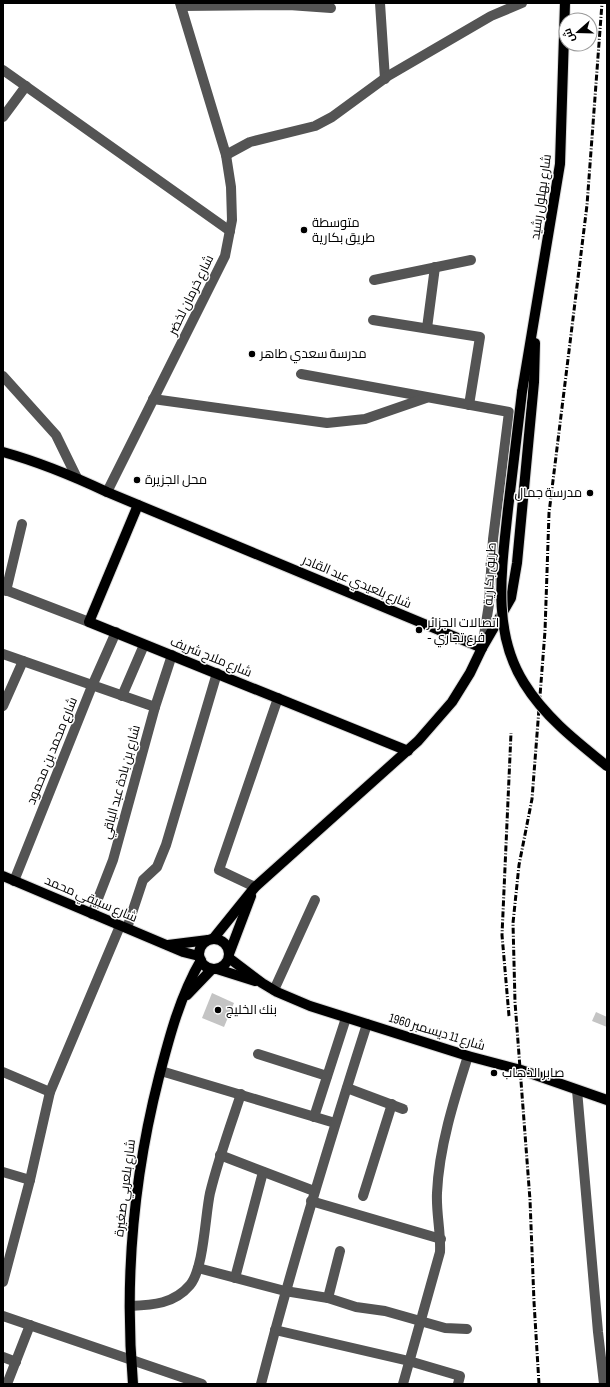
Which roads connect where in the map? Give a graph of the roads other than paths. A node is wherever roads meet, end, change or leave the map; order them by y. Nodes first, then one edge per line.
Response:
1 (380, 3) edge
2 (522, 3) edge
3 (565, 3) edge
4 (181, 4) edge
5 (246, 4) edge
6 (289, 4) edge
7 (331, 8) dead end
8 (3, 70) edge
9 (385, 78) junction
10 (26, 86) junction
11 (3, 117) edge
12 (226, 155) junction
13 (230, 231) junction
14 (471, 260) dead end
15 (435, 267) junction
16 (374, 280) dead end
17 (534, 318) junction
18 (373, 320) dead end
19 (427, 328) junction
20 (301, 374) dead end
21 (3, 376) edge
22 (522, 392) joint
23 (426, 398) junction
24 (153, 399) junction
25 (469, 406) junction
26 (3, 452) edge
27 (78, 478) junction
28 (107, 492) junction
29 (138, 505) junction
30 (22, 524) dead end
31 (5, 590) edge
32 (89, 622) junction
33 (116, 632) junction
34 (144, 645) junction
35 (482, 648) junction
36 (3, 654) edge
37 (172, 655) junction
38 (23, 661) junction
39 (217, 673) junction
40 (92, 686) junction
41 (122, 696) junction
42 (278, 698) junction
43 (3, 706) edge
44 (155, 707) junction
45 (408, 751) junction
46 (607, 766) edge
47 (3, 876) edge
48 (14, 881) junction
49 (254, 887) junction
50 (315, 900) dead end
51 (92, 914) junction
52 (124, 927) junction
53 (211, 939) junction
54 (168, 946) junction
55 (229, 956) junction
56 (200, 958) junction
57 (214, 969) junction
58 (262, 983) junction
59 (274, 990) junction
60 (183, 1000) junction
61 (346, 1018) junction
62 (367, 1024) junction
63 (258, 1054) dead end
64 (468, 1056) junction
65 (160, 1071) junction
66 (3, 1072) edge
67 (327, 1076) junction
68 (347, 1088) junction
69 (577, 1090) junction
70 (50, 1092) junction
71 (241, 1094) junction
72 (607, 1100) edge
73 (392, 1104) junction
74 (404, 1109) dead end
75 (314, 1117) junction
76 (335, 1123) junction
77 (220, 1155) junction
78 (3, 1172) edge
79 (264, 1172) junction
80 (30, 1180) junction
81 (312, 1196) junction
82 (363, 1196) dead end
83 (441, 1239) junction
84 (340, 1251) dead end
85 (198, 1268) junction
86 (235, 1278) junction
87 (3, 1282) edge
88 (285, 1291) junction
89 (328, 1298) junction
90 (130, 1306) junction
91 (3, 1316) edge
92 (422, 1320) junction
93 (30, 1325) junction
94 (467, 1329) dead end
95 (275, 1330) junction
96 (602, 1332) edge
97 (3, 1357) edge
98 (131, 1360) junction
99 (409, 1361) junction
100 (16, 1362) junction
101 (7, 1384) edge
102 (133, 1384) edge
103 (202, 1384) edge
104 (261, 1384) edge
105 (402, 1384) edge
106 (458, 1384) edge
107 (604, 1384) edge

1 - 9 street
2 - 9 street
3 - 17 main road, شارع بهلول رشيد
4 - 5 street
4 - 12 street, شارع خرمان لخضر
5 - 6 street
6 - 7 street
8 - 10 street
9 - 12 street
10 - 11 street
10 - 13 street
12 - 13 street, شارع خرمان لخضر
13 - 24 street, شارع خرمان لخضر
14 - 15 street
15 - 16 street
15 - 19 street
17 - 22 main road, شارع بهلول رشيد
17 - 35 main road
18 - 19 street
19 - 25 street
20 - 23 street
21 - 27 street
22 - 46 main road, طريق بكارية, bridge
23 - 24 street
23 - 25 street
24 - 28 street, شارع خرمان لخضر
25 - 35 street
26 - 27 main road, شارع بلعيدي عبد القادر
27 - 28 main road, شارع بلعيدي عبد القادر
28 - 29 main road, شارع بلعيدي عبد القادر
29 - 32 main road
29 - 35 main road, شارع بلعيدي عبد القادر
30 - 31 street
31 - 32 street, شارع ملاح شريف
32 - 33 main road, شارع ملاح شريف
33 - 34 main road, شارع ملاح شريف
33 - 40 street, شارع محمد بن محمود
34 - 37 main road, شارع ملاح شريف
34 - 41 street
35 - 45 main road
36 - 38 street
37 - 39 main road, شارع ملاح شريف
37 - 44 street, شارع بن بادة عبد الباقي
38 - 40 street
38 - 43 street
39 - 42 main road, شارع ملاح شريف
39 - 52 street
40 - 41 street
40 - 48 street, شارع محمد بن محمود
41 - 44 street
42 - 45 main road, شارع ملاح شريف
42 - 49 street
44 - 51 street, شارع بن بادة عبد الباقي
45 - 49 main road
47 - 48 main road, شارع سبيقي محمد
48 - 51 main road, شارع سبيقي محمد
49 - 53 main road
49 - 55 main road
50 - 59 street
51 - 52 main road, شارع سبيقي محمد
52 - 54 main road, شارع سبيقي محمد
52 - 70 street
53 - 54 main road
53 - 55 main road
53 - 56 main road
54 - 56 main road, شارع سبيقي محمد
55 - 57 main road
55 - 58 main road, شارع 11 ديسمبر 1960
56 - 57 main road
56 - 60 main road, شارع بلعربي صغيرة
57 - 58 main road, شارع 11 ديسمبر 1960
57 - 60 main road, شارع بلعربي صغيرة
58 - 59 main road, شارع 11 ديسمبر 1960
59 - 61 main road, شارع 11 ديسمبر 1960
60 - 65 main road, شارع بلعربي صغيرة
61 - 62 main road, شارع 11 ديسمبر 1960
61 - 67 street
62 - 64 main road, شارع 11 ديسمبر 1960
62 - 68 street
63 - 67 street
64 - 69 main road, شارع 11 ديسمبر 1960
64 - 83 street
65 - 71 street
65 - 90 main road, شارع بلعربي صغيرة
66 - 70 street
67 - 75 street
68 - 73 street
68 - 76 street
69 - 72 main road, شارع 11 ديسمبر 1960
69 - 96 street
70 - 80 street
71 - 75 street
71 - 77 street
73 - 74 street
73 - 82 street
75 - 76 street
76 - 81 street
77 - 79 street
77 - 85 street
78 - 80 street
79 - 81 street
79 - 86 street
80 - 87 street
81 - 83 street
81 - 88 street
83 - 92 street
84 - 89 street
85 - 86 street
85 - 90 street
86 - 88 street
88 - 89 street
88 - 95 street
89 - 92 street
90 - 98 main road, شارع بلعربي صغيرة
91 - 93 street
92 - 94 street
92 - 99 street
93 - 98 street
93 - 100 street
95 - 99 street
95 - 104 street
96 - 107 street
97 - 100 street
98 - 102 main road, شارع بلعربي صغيرة
98 - 103 street
99 - 105 street
99 - 106 street
100 - 101 street

